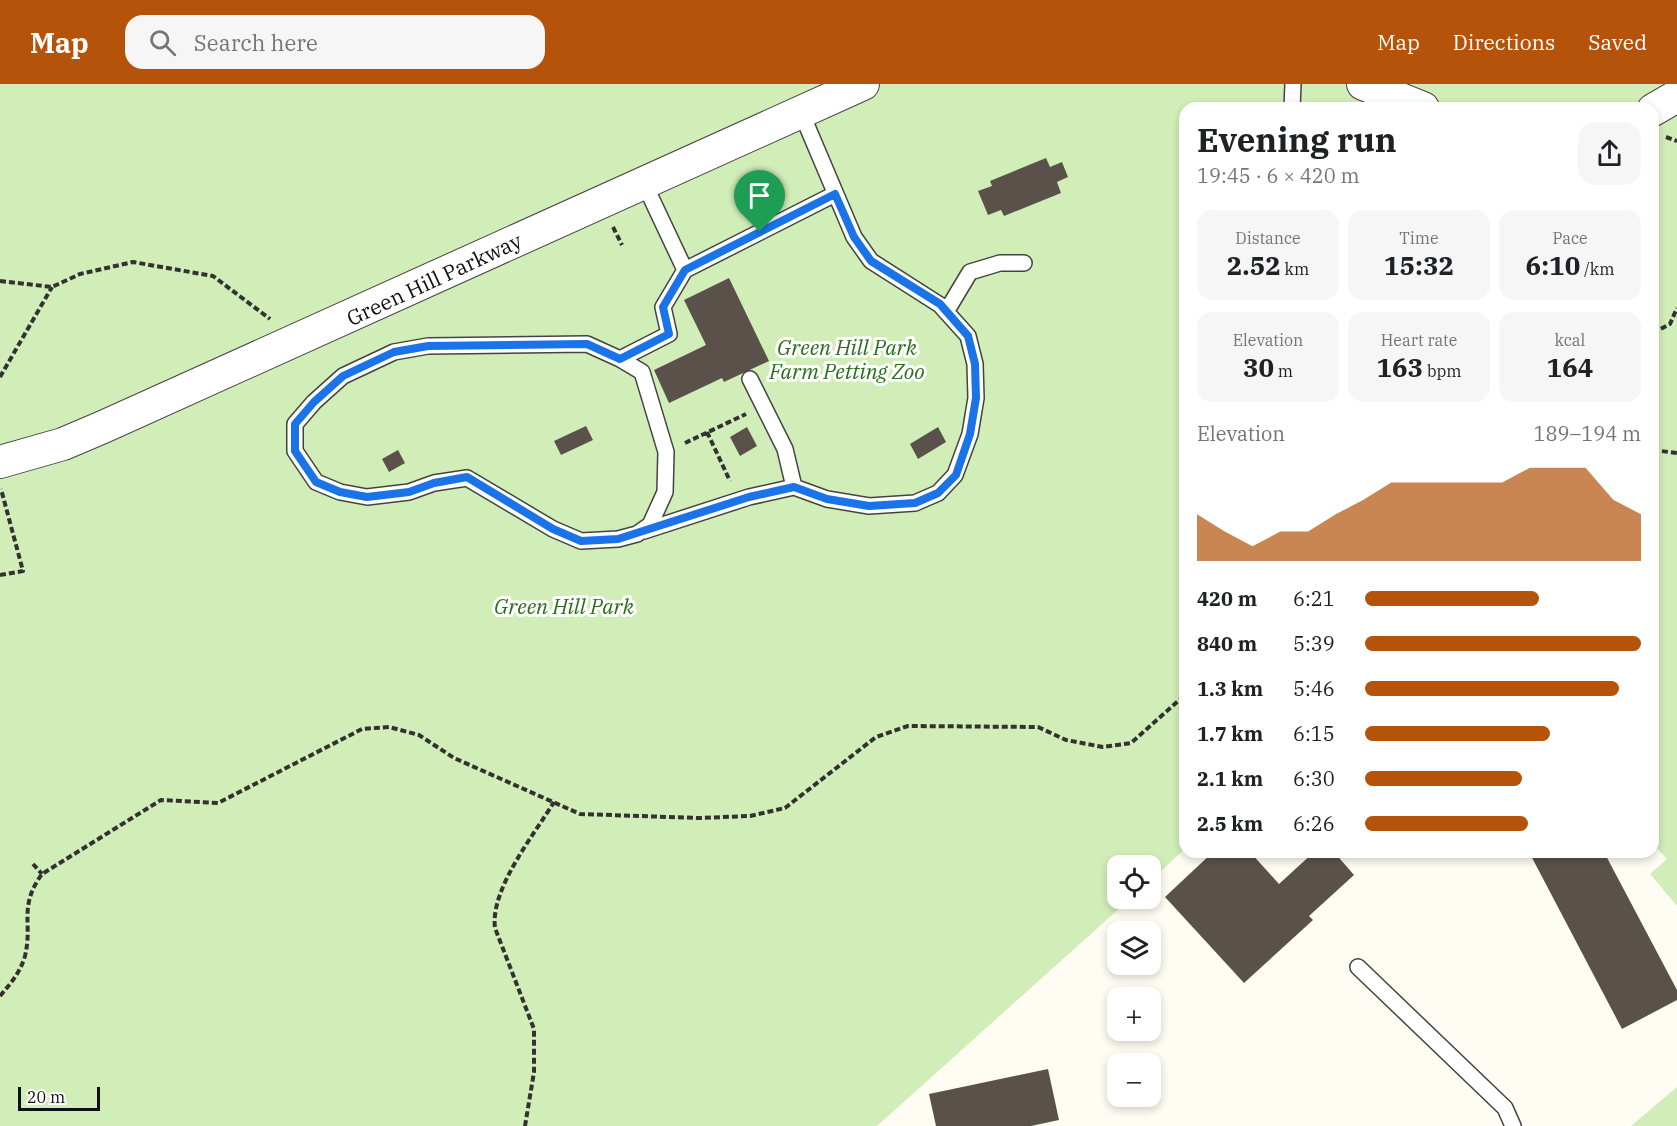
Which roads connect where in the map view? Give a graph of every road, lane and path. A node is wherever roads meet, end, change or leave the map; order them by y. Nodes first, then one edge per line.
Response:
1 (862, 84) edge
2 (1293, 84) edge
3 (1363, 84) edge
4 (1677, 96) edge
5 (1292, 102) edge
6 (1408, 102) edge
7 (1659, 106) edge
8 (801, 112) junction
9 (644, 183) junction
10 (835, 194) junction
11 (1024, 263) dead end
12 (685, 270) junction
13 (0, 281) edge
14 (52, 287) junction
15 (1677, 308) edge
16 (946, 312) junction
17 (273, 321) dead end
18 (1659, 330) edge
19 (620, 359) junction
20 (0, 376) edge
21 (750, 379) dead end
22 (763, 405) junction
23 (707, 432) junction
24 (1659, 451) edge
25 (666, 452) junction
26 (1677, 453) edge
27 (0, 462) edge
28 (0, 486) edge
29 (794, 487) junction
30 (740, 501) junction
31 (639, 533) junction
32 (0, 575) edge
33 (1179, 700) edge
34 (554, 802) junction
35 (33, 864) dead end
36 (42, 874) junction
37 (1358, 967) dead end
38 (0, 996) edge
39 (525, 1126) edge
40 (1513, 1126) edge

1 - 8 street, Green Hill Parkway
2 - 5 lane
3 - 6 street
4 - 7 street
8 - 9 street, Green Hill Parkway
8 - 10 lane
9 - 12 lane
9 - 27 street, Green Hill Parkway
10 - 12 lane
10 - 16 lane
11 - 16 lane
12 - 19 lane
13 - 14 path
14 - 17 path
14 - 20 path
15 - 18 path
16 - 29 lane
19 - 25 lane
19 - 31 lane
21 - 22 lane
22 - 23 path
22 - 29 lane
23 - 25 path
23 - 30 path
24 - 26 path
25 - 31 lane
28 - 32 path
29 - 30 lane
30 - 31 lane
33 - 34 path
34 - 36 path
34 - 39 path
35 - 36 path
36 - 38 path
37 - 40 lane

